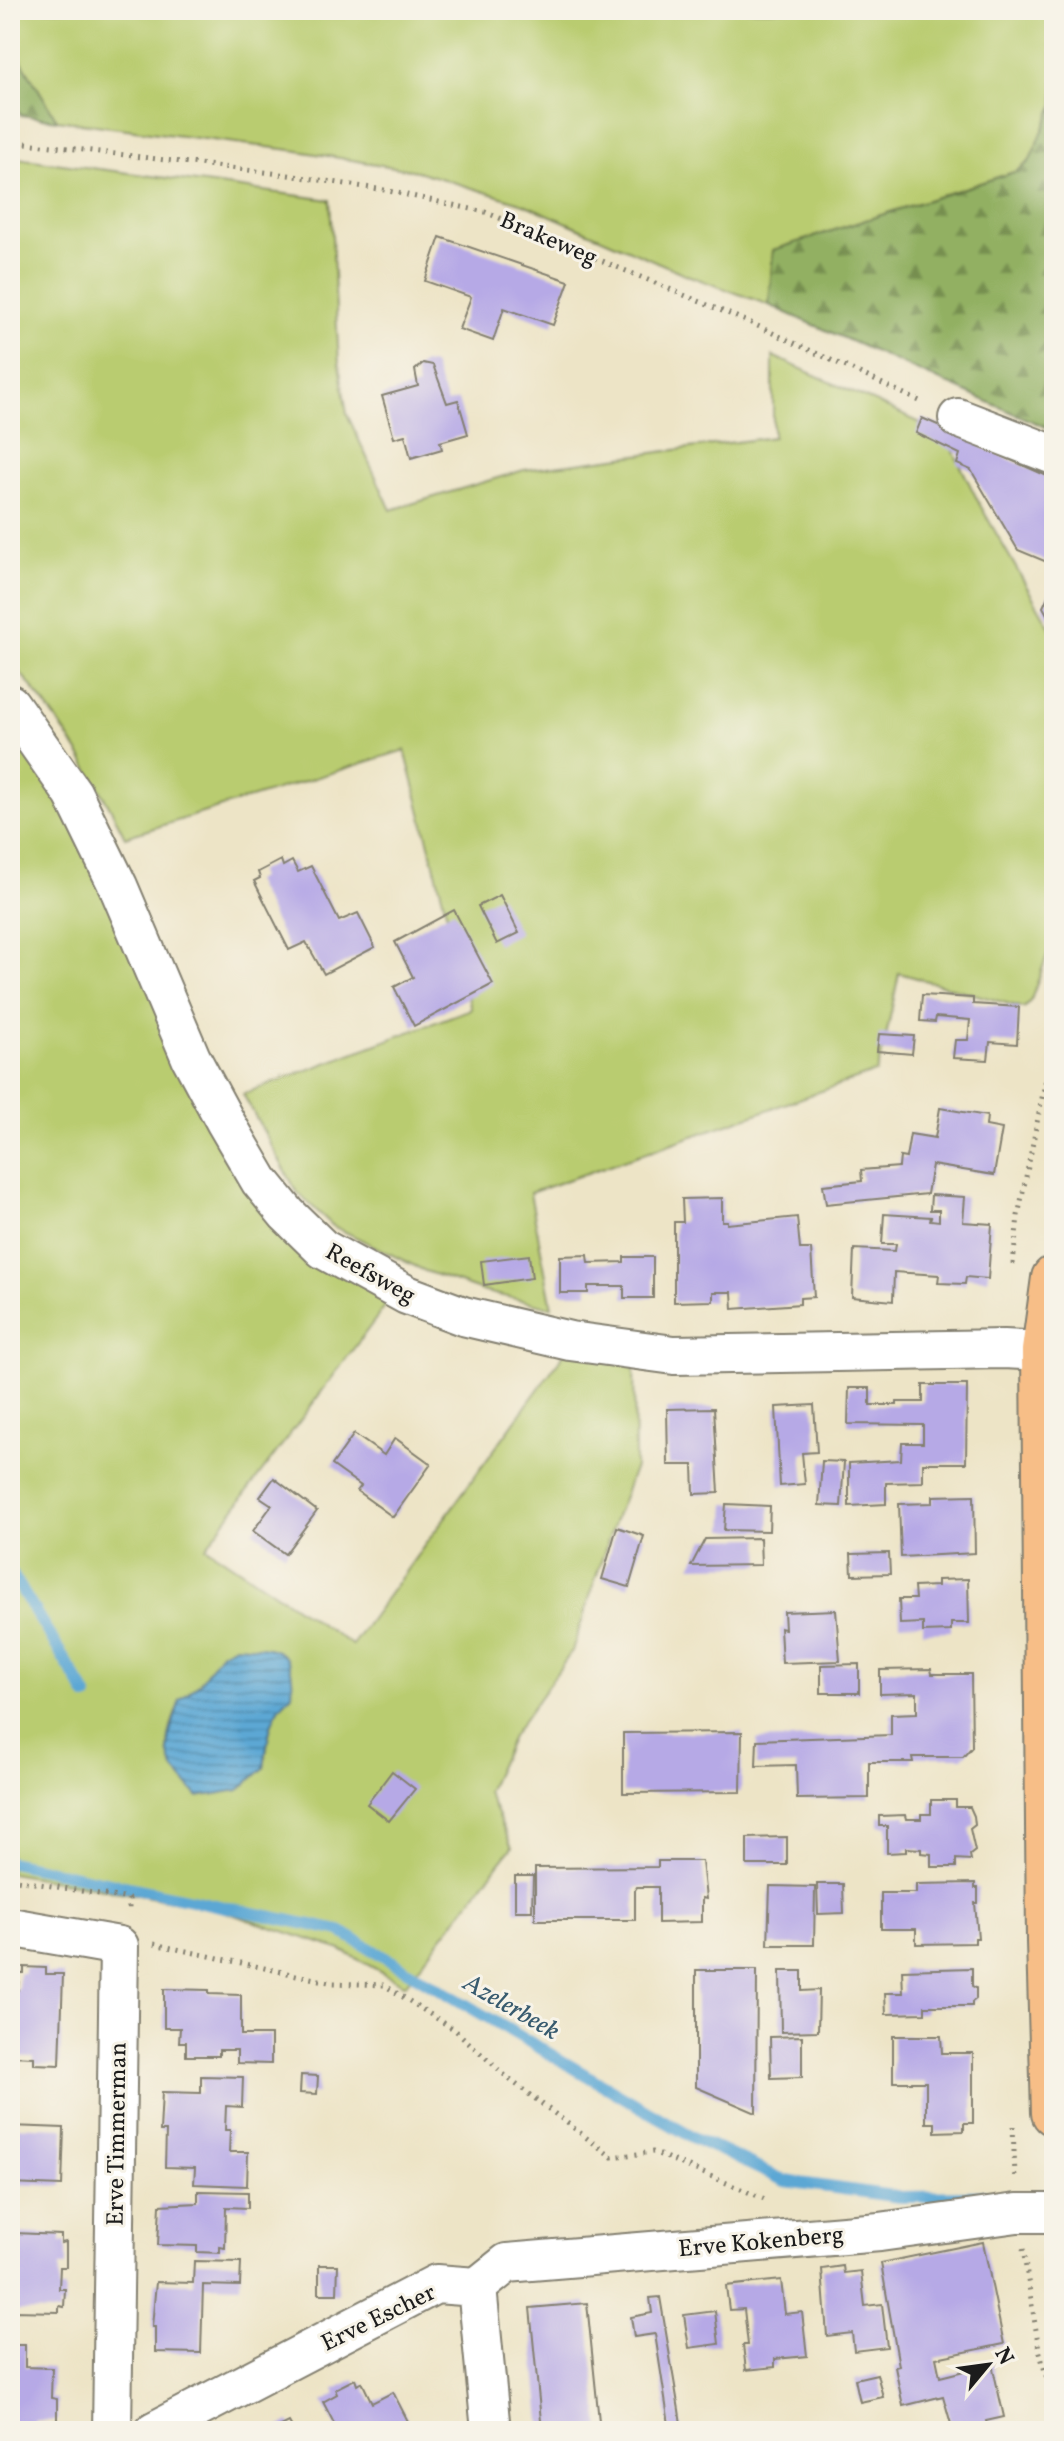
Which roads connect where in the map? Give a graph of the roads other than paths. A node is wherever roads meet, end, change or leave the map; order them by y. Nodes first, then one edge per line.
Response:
1 (958, 418) road end
2 (1054, 455) edge
3 (10, 704) edge
4 (1054, 1278) edge
5 (1044, 1351) junction
6 (10, 1927) edge
7 (1052, 1943) edge
8 (1054, 2113) edge
9 (1054, 2213) edge
10 (477, 2287) junction
11 (112, 2431) edge
12 (154, 2431) edge
13 (491, 2431) edge

1 - 2 street
3 - 5 street, Reefsweg
4 - 5 main road
5 - 7 main road
6 - 11 street, Erve Timmerman
7 - 8 main road
9 - 10 street, Erve Kokenberg
10 - 12 street, Erve Escher
10 - 13 street

